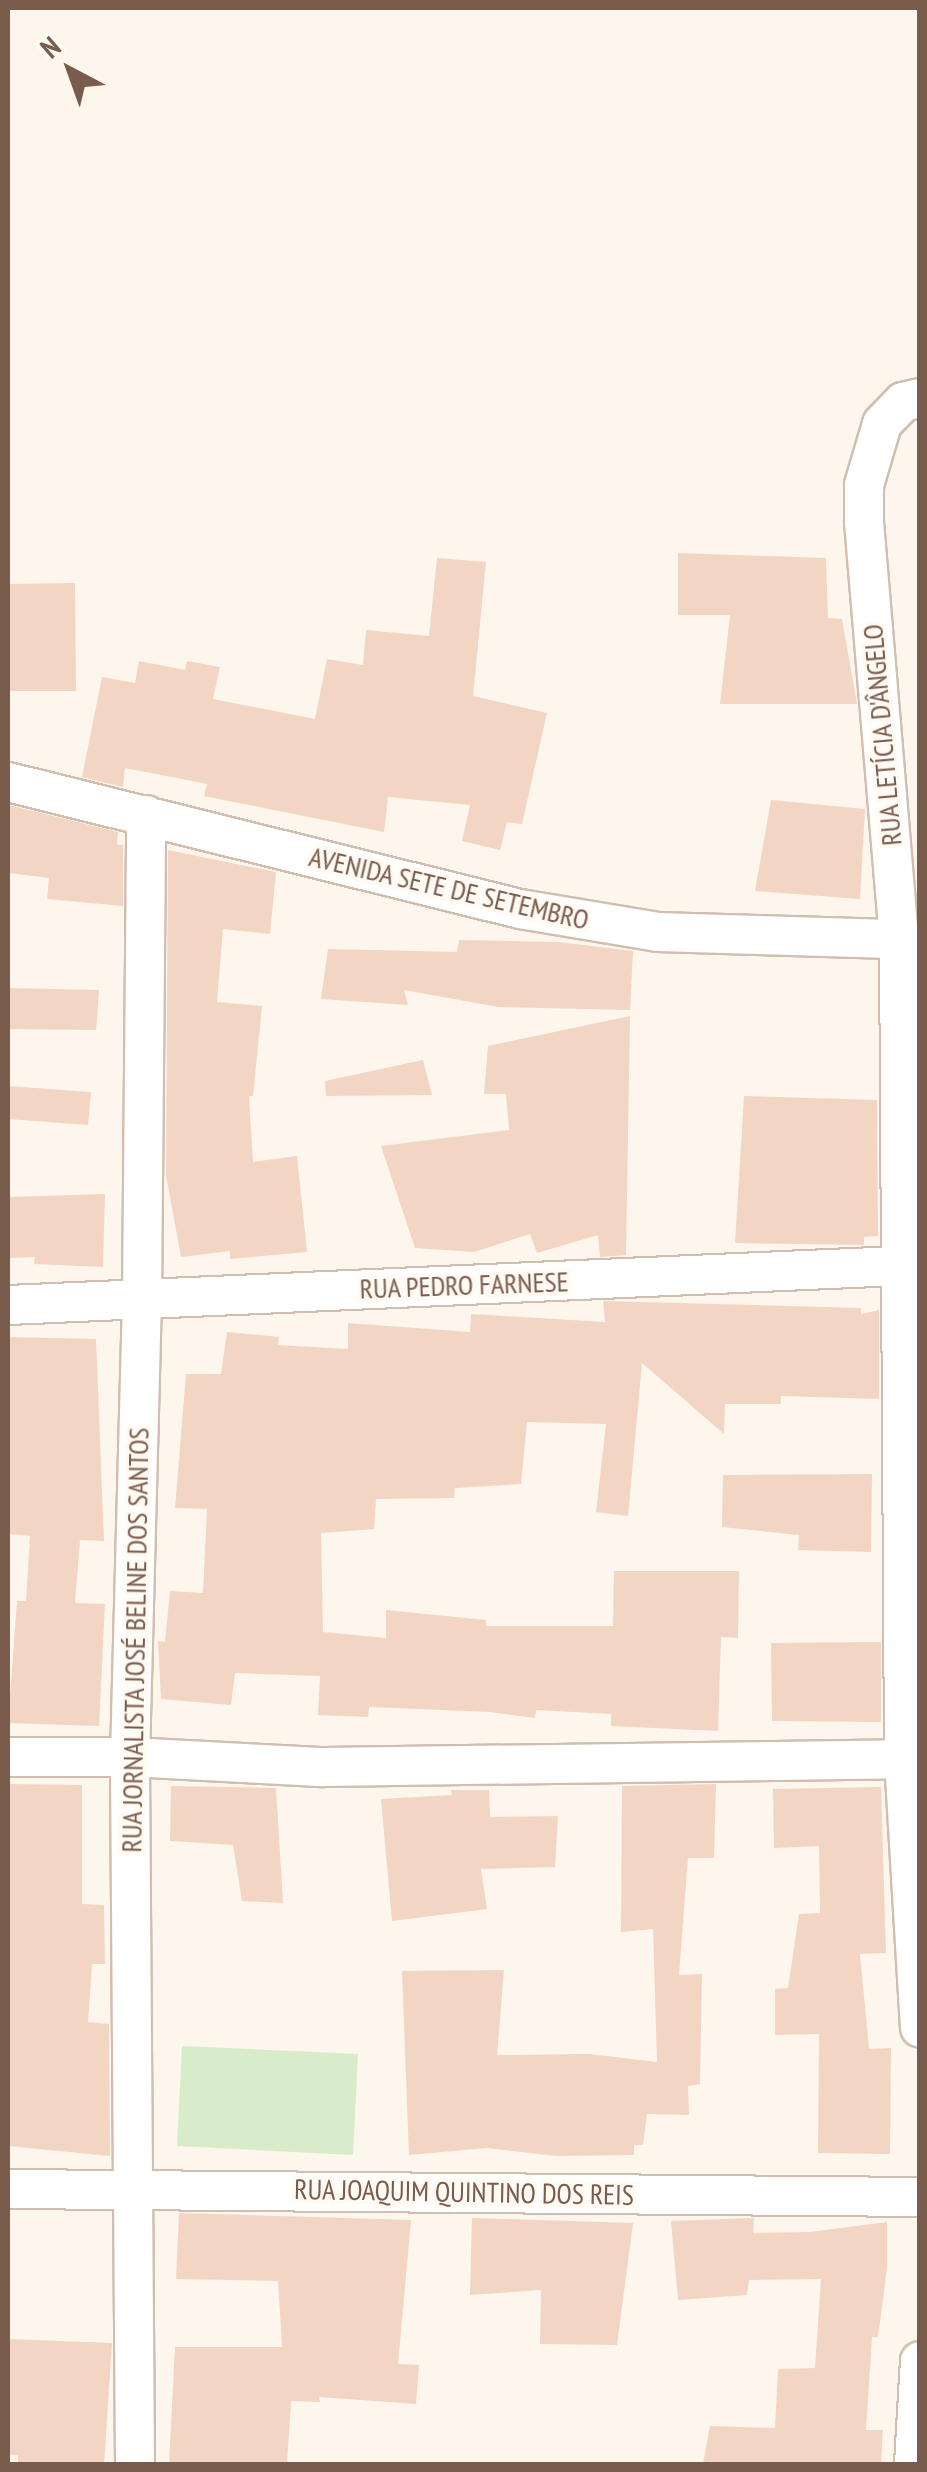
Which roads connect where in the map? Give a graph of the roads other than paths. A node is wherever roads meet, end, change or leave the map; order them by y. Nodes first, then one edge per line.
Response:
1 (920, 398) edge
2 (8, 782) edge
3 (146, 815) junction
4 (899, 939) junction
5 (909, 1266) edge
6 (142, 1299) junction
7 (8, 1305) edge
8 (8, 1757) edge
9 (130, 1757) junction
10 (912, 1759) edge
11 (920, 2028) edge
12 (8, 2188) edge
13 (136, 2188) junction
14 (920, 2197) edge
15 (920, 2362) edge
16 (136, 2464) edge
17 (914, 2464) edge

1 - 4 street, RUA LETÍCIA D'ÂNGELO
2 - 3 street, AVENIDA SETE DE SETEMBRO
3 - 4 street, AVENIDA SETE DE SETEMBRO
3 - 6 street, RUA JORNALISTA JOSÉ BELINE DOS SANTOS
4 - 5 street, RUA LETÍCIA D'ÂNGELO
5 - 6 street, RUA PEDRO FARNESE
5 - 10 street, RUA LETÍCIA D'ÂNGELO
6 - 7 street, RUA PEDRO FARNESE
6 - 9 street, RUA JORNALISTA JOSÉ BELINE DOS SANTOS
8 - 9 street
9 - 10 street
9 - 13 street, RUA JORNALISTA JOSÉ BELINE DOS SANTOS
10 - 11 street, RUA LETÍCIA D'ÂNGELO
12 - 13 street, RUA JOAQUIM QUINTINO DOS REIS
13 - 14 street, RUA JOAQUIM QUINTINO DOS REIS
13 - 16 street, RUA JORNALISTA JOSÉ BELINE DOS SANTOS
15 - 17 street

